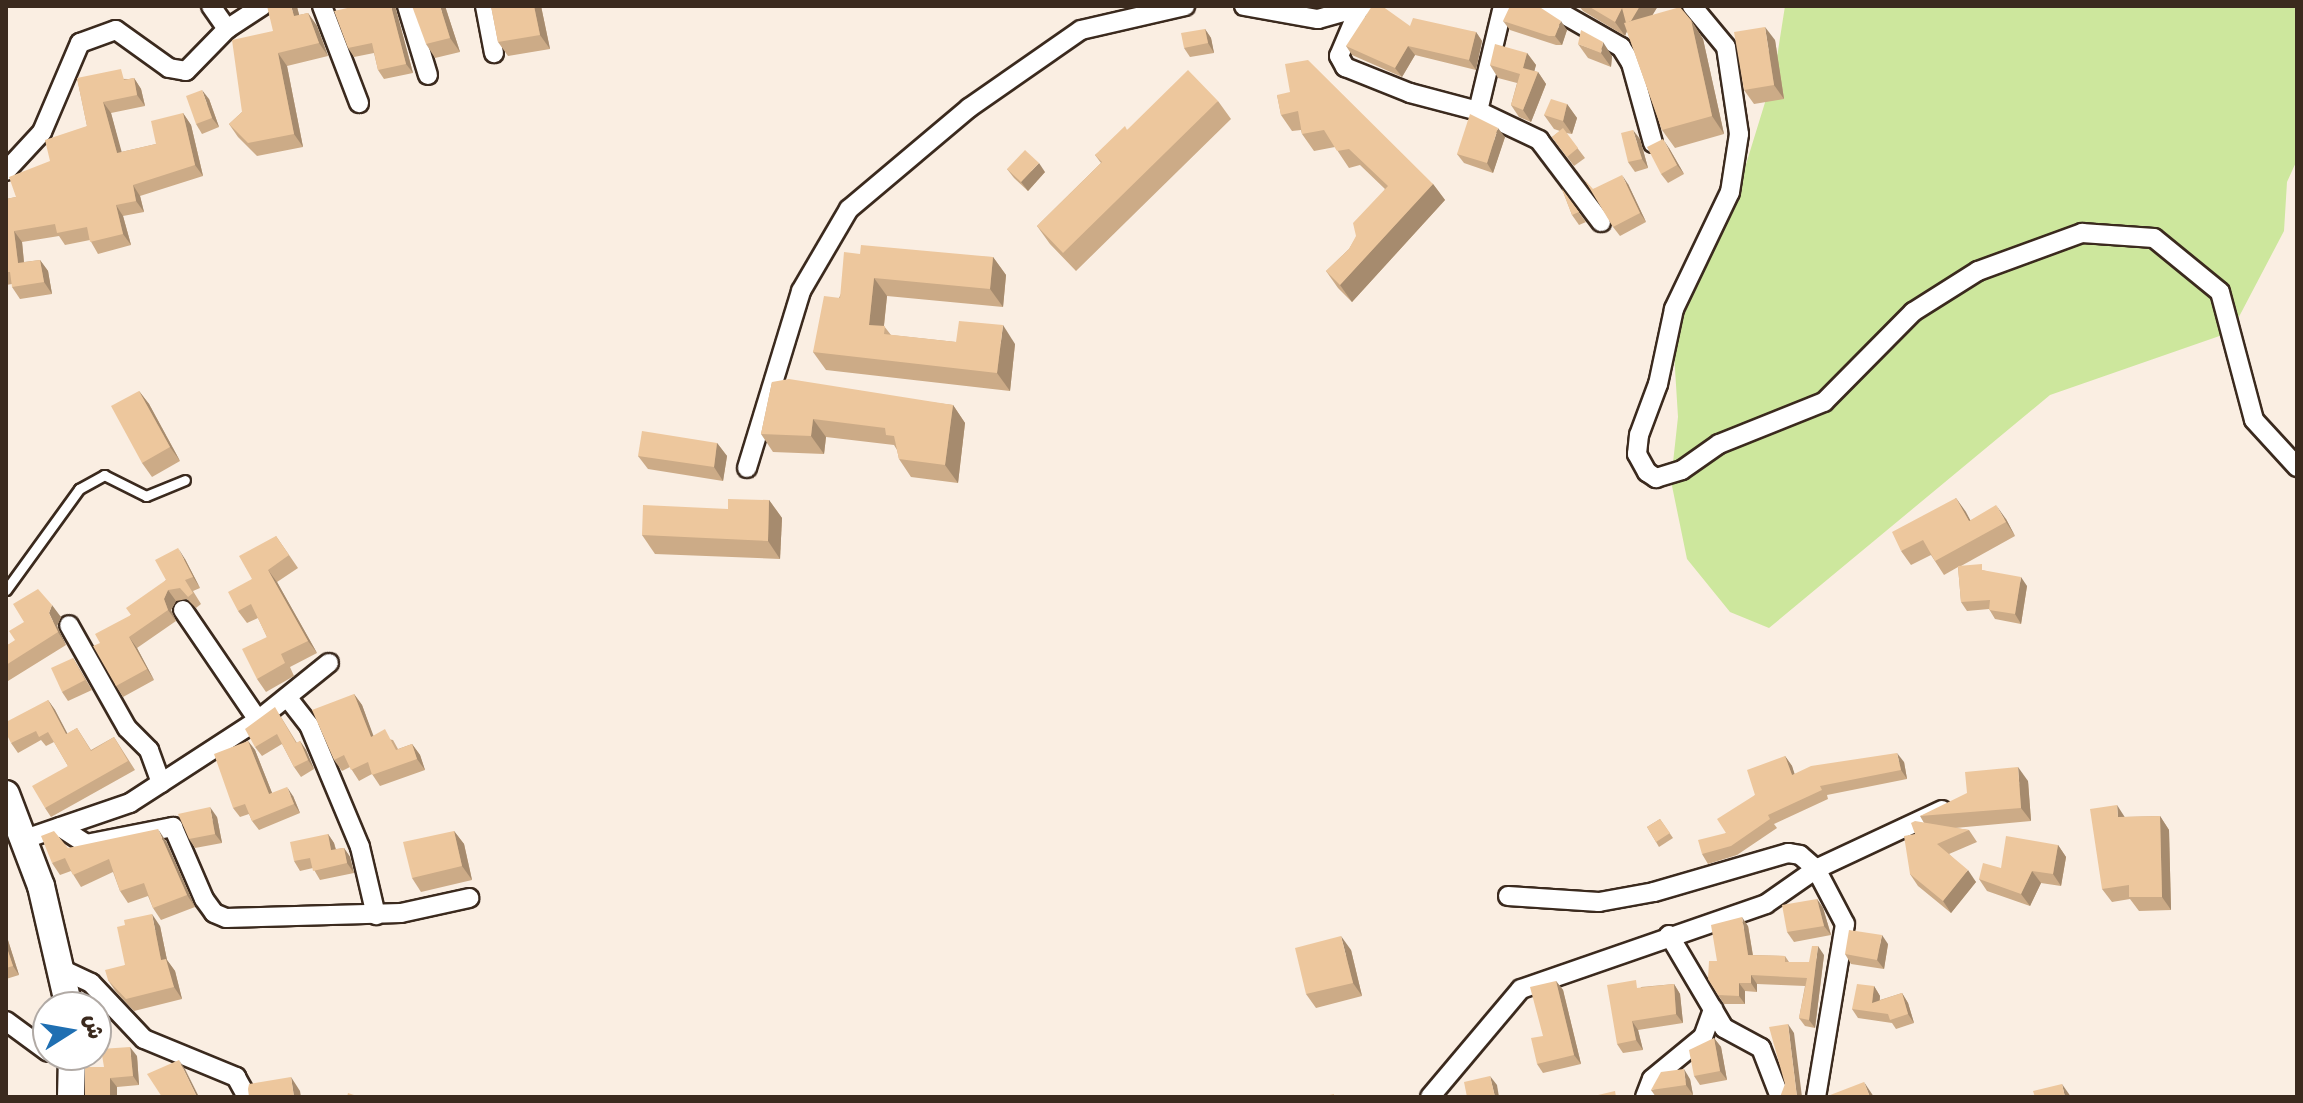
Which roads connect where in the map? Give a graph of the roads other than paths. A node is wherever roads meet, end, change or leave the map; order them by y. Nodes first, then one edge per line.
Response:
1 (211, 6) edge
2 (262, 6) edge
3 (322, 6) edge
4 (407, 6) edge
5 (485, 6) edge
6 (1185, 6) edge
7 (1244, 6) edge
8 (1503, 6) edge
9 (1549, 6) edge
10 (1692, 6) edge
11 (1362, 8) edge
12 (227, 29) junction
13 (494, 53) edge
14 (428, 75) dead end
15 (359, 103) dead end
16 (1478, 111) junction
17 (1653, 143) edge
18 (6, 171) edge
19 (1601, 222) edge
20 (2297, 467) edge
21 (747, 468) dead end
22 (185, 480) dead end
23 (6, 590) edge
24 (183, 610) dead end
25 (69, 625) dead end
26 (329, 663) dead end
27 (287, 697) junction
28 (258, 720) junction
29 (161, 783) junction
30 (6, 794) edge
31 (1947, 808) edge
32 (60, 827) junction
33 (25, 839) junction
34 (1816, 869) junction
35 (1508, 896) dead end
36 (469, 898) dead end
37 (376, 915) junction
38 (1669, 935) junction
39 (61, 969) junction
40 (66, 991) edge
41 (1713, 1009) junction
42 (6, 1021) edge
43 (32, 1040) edge
44 (68, 1071) edge
45 (71, 1097) edge
46 (247, 1097) edge
47 (1430, 1097) edge
48 (1645, 1097) edge
49 (1780, 1097) edge
50 (1816, 1097) edge

1 - 12 street
2 - 12 street
3 - 15 street
4 - 14 street
5 - 13 street
6 - 21 street
7 - 11 street
8 - 16 street
9 - 17 street
10 - 20 street
11 - 16 street
12 - 18 street
16 - 19 street
22 - 23 lane
24 - 28 street
25 - 29 street
26 - 27 street
27 - 28 street
27 - 37 street
28 - 29 street
29 - 32 street
30 - 33 main road
31 - 34 street
32 - 33 street
32 - 37 street
33 - 39 main road
34 - 35 street
34 - 38 street
34 - 50 street
36 - 37 street
38 - 41 street
38 - 47 street
39 - 40 main road
39 - 46 street
41 - 48 street
41 - 49 street
42 - 43 street
44 - 45 main road

